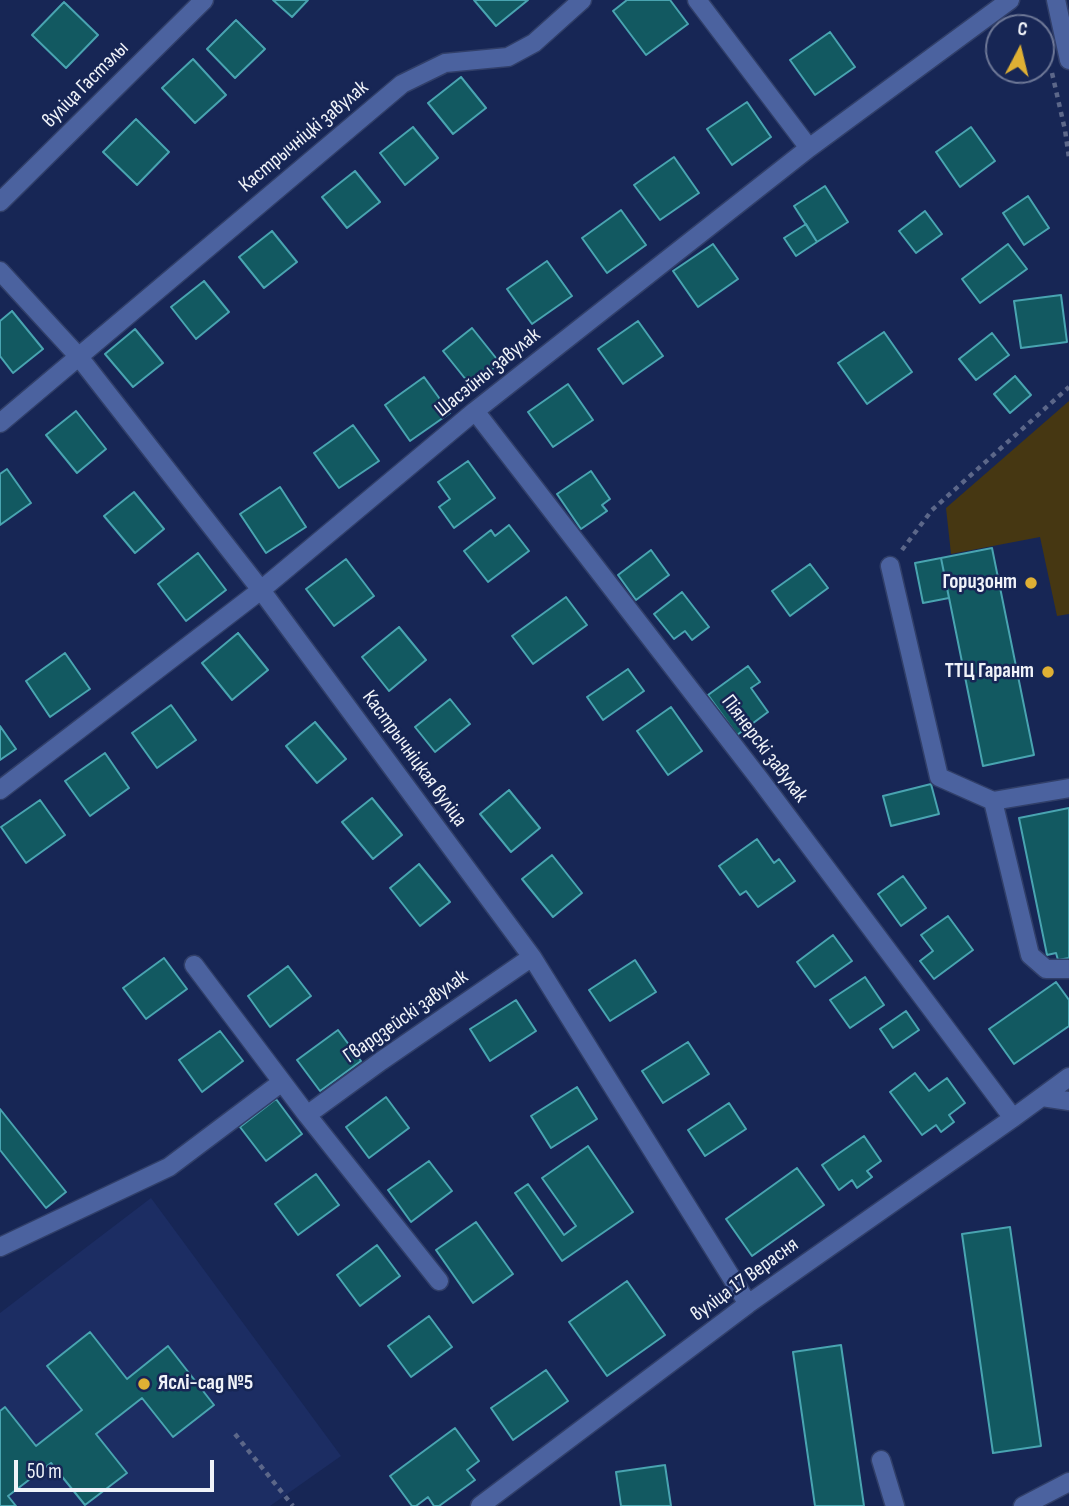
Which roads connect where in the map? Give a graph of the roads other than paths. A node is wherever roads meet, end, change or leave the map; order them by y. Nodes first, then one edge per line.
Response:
1 (204, 0) edge
2 (582, 0) edge
3 (697, 0) edge
4 (1010, 0) edge
5 (1056, 0) edge
6 (1069, 60) edge
7 (809, 148) junction
8 (0, 202) edge
9 (0, 271) edge
10 (79, 357) junction
11 (474, 411) junction
12 (0, 423) edge
13 (890, 566) road end
14 (261, 590) junction
15 (1069, 788) edge
16 (0, 790) edge
17 (993, 801) junction
18 (532, 957) junction
19 (194, 965) dead end
20 (1069, 969) edge
21 (1069, 1077) edge
22 (282, 1082) junction
23 (1042, 1097) junction
24 (1069, 1101) edge
25 (307, 1115) junction
26 (1013, 1118) junction
27 (0, 1247) edge
28 (439, 1281) dead end
29 (748, 1304) junction
30 (881, 1460) dead end
31 (1069, 1482) edge
32 (480, 1506) edge
33 (895, 1506) edge
34 (1023, 1506) edge

1 - 8 street, вуліца Гастэлы
2 - 10 street, Кастрычніцкі завулак
3 - 7 street
4 - 7 street, Шасэйны завулак
5 - 6 street
7 - 11 street, Шасэйны завулак
9 - 10 street, Кастрычніцкая вуліца
10 - 12 street, Кастрычніцкі завулак
10 - 14 street, Кастрычніцкая вуліца
11 - 14 street, Шасэйны завулак
11 - 26 street, Піянерскі завулак
13 - 17 street
14 - 16 street, Шасэйны завулак
14 - 18 street, Кастрычніцкая вуліца
15 - 17 street
17 - 20 street
18 - 25 street, Гвардзейскі завулак
18 - 29 street, Кастрычніцкая вуліца
19 - 22 street
21 - 23 street, вуліца 17 Верасня
22 - 25 street
22 - 27 street
23 - 24 street
23 - 26 street, вуліца 17 Верасня
25 - 28 street
26 - 29 street, вуліца 17 Верасня
29 - 32 street, вуліца 17 Верасня
30 - 33 street
31 - 34 street

